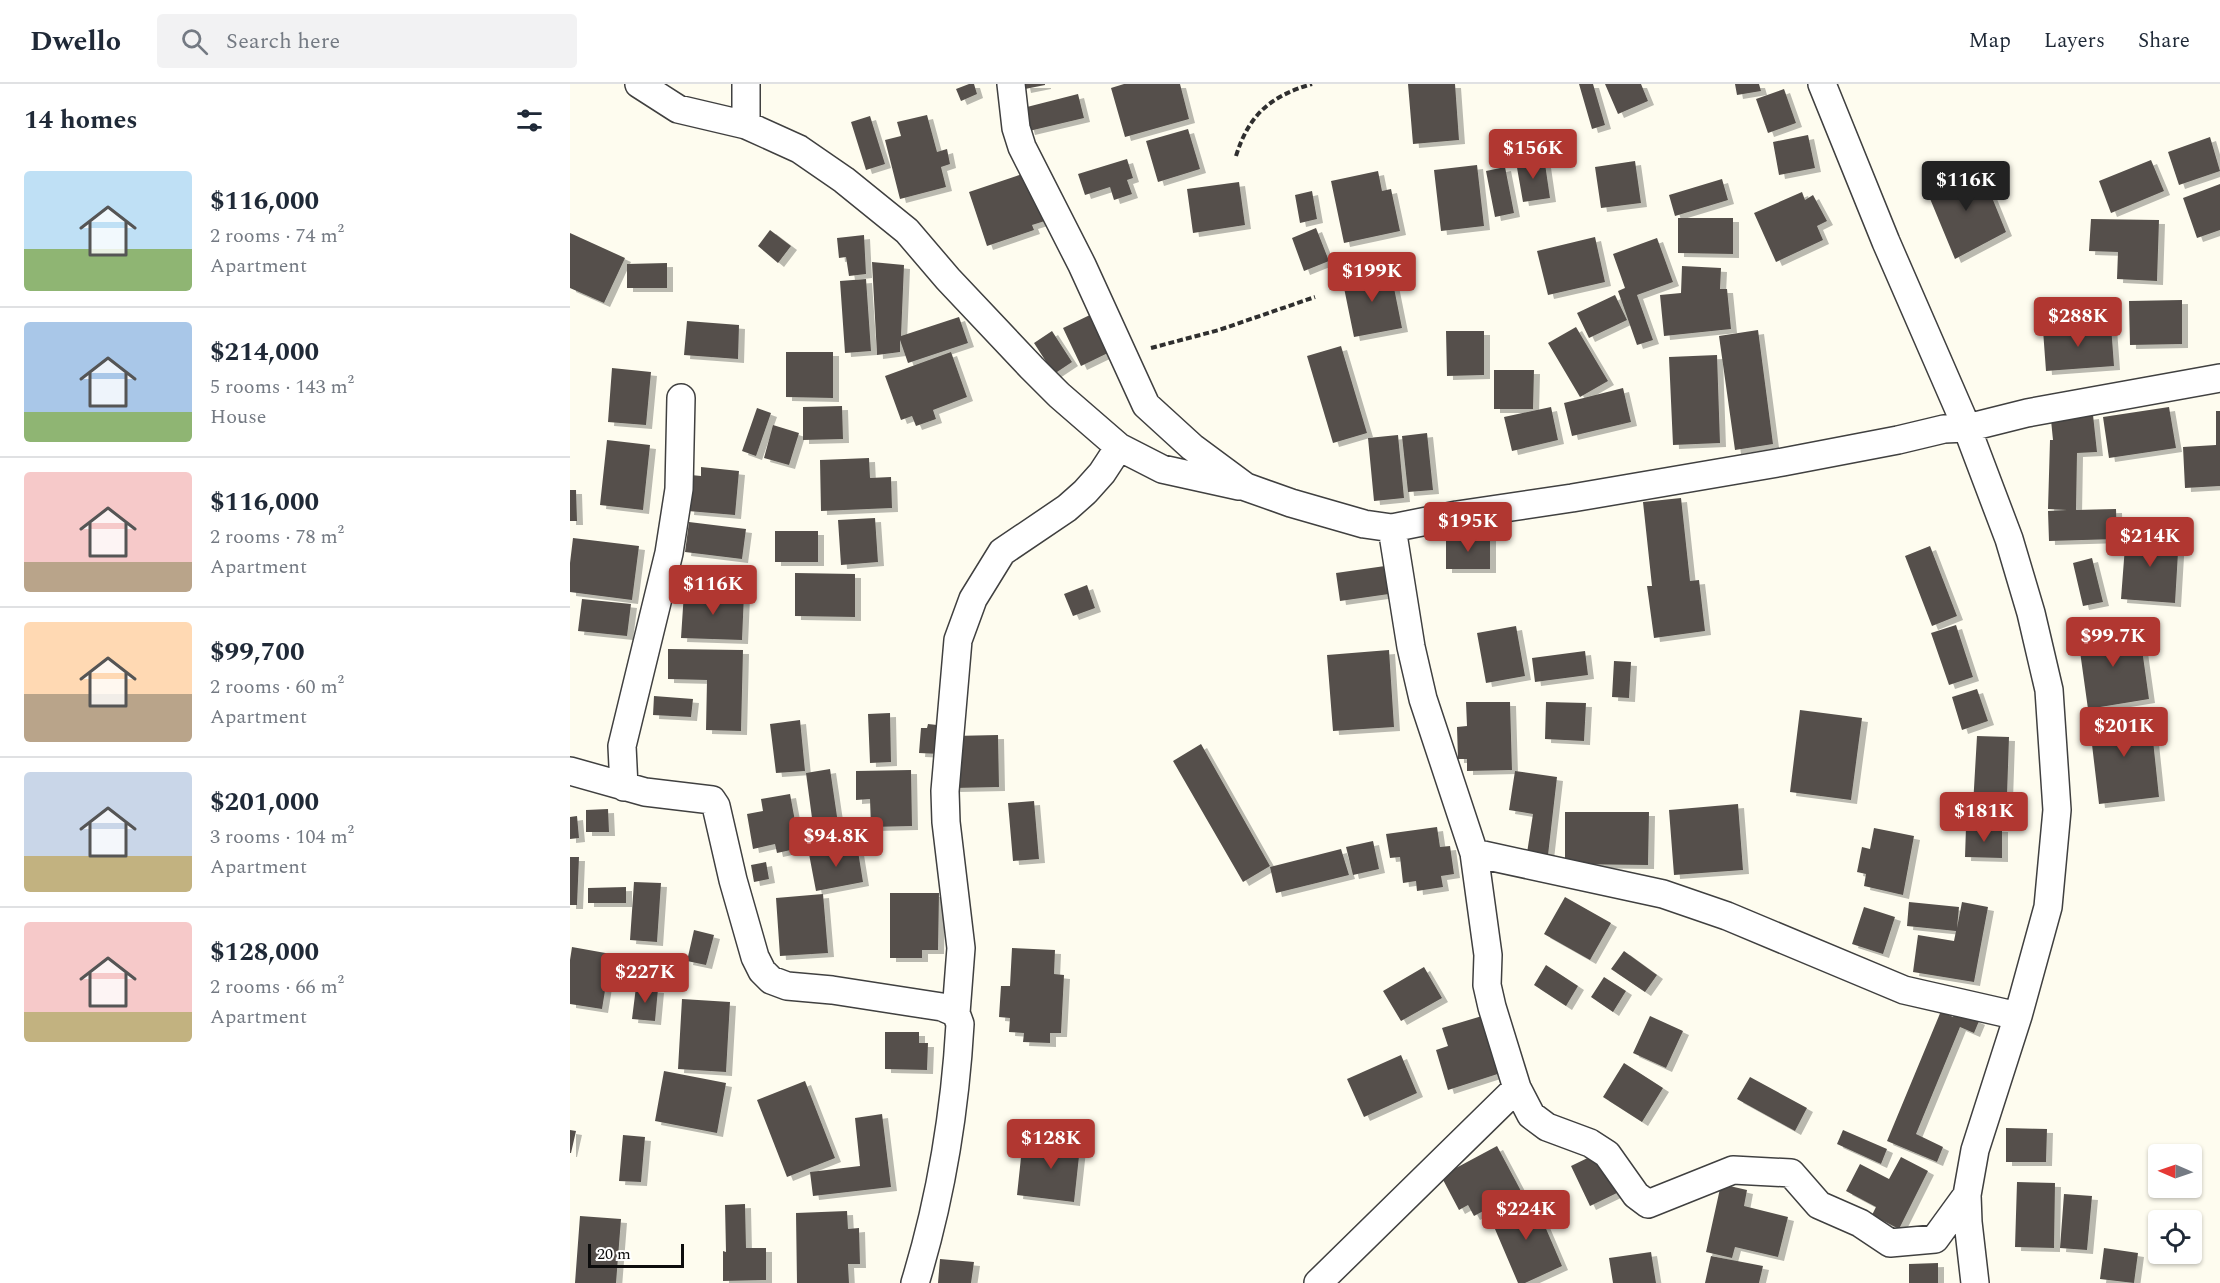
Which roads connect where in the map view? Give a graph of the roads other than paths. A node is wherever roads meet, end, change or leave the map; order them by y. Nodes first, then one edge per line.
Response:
1 (639, 84) edge
2 (746, 84) edge
3 (1011, 84) edge
4 (1822, 84) edge
5 (746, 125) junction
6 (2220, 378) edge
7 (681, 398) dead end
8 (1967, 428) junction
9 (1119, 447) junction
10 (1246, 487) junction
11 (1392, 528) junction
12 (570, 771) edge
13 (624, 787) junction
14 (1474, 853) junction
15 (956, 1013) junction
16 (2018, 1016) junction
17 (1517, 1088) junction
18 (1967, 1195) junction
19 (915, 1283) edge
20 (1318, 1283) edge
21 (1975, 1283) edge

1 - 5 street
2 - 5 street
3 - 10 street
4 - 8 street
5 - 9 street
6 - 8 street
7 - 13 street
8 - 11 street
8 - 16 street
9 - 10 street
9 - 15 street
10 - 11 street
11 - 14 street
12 - 13 street
13 - 15 street
14 - 16 street
14 - 17 street
15 - 19 street
16 - 18 street
17 - 18 street
17 - 20 street
18 - 21 street

